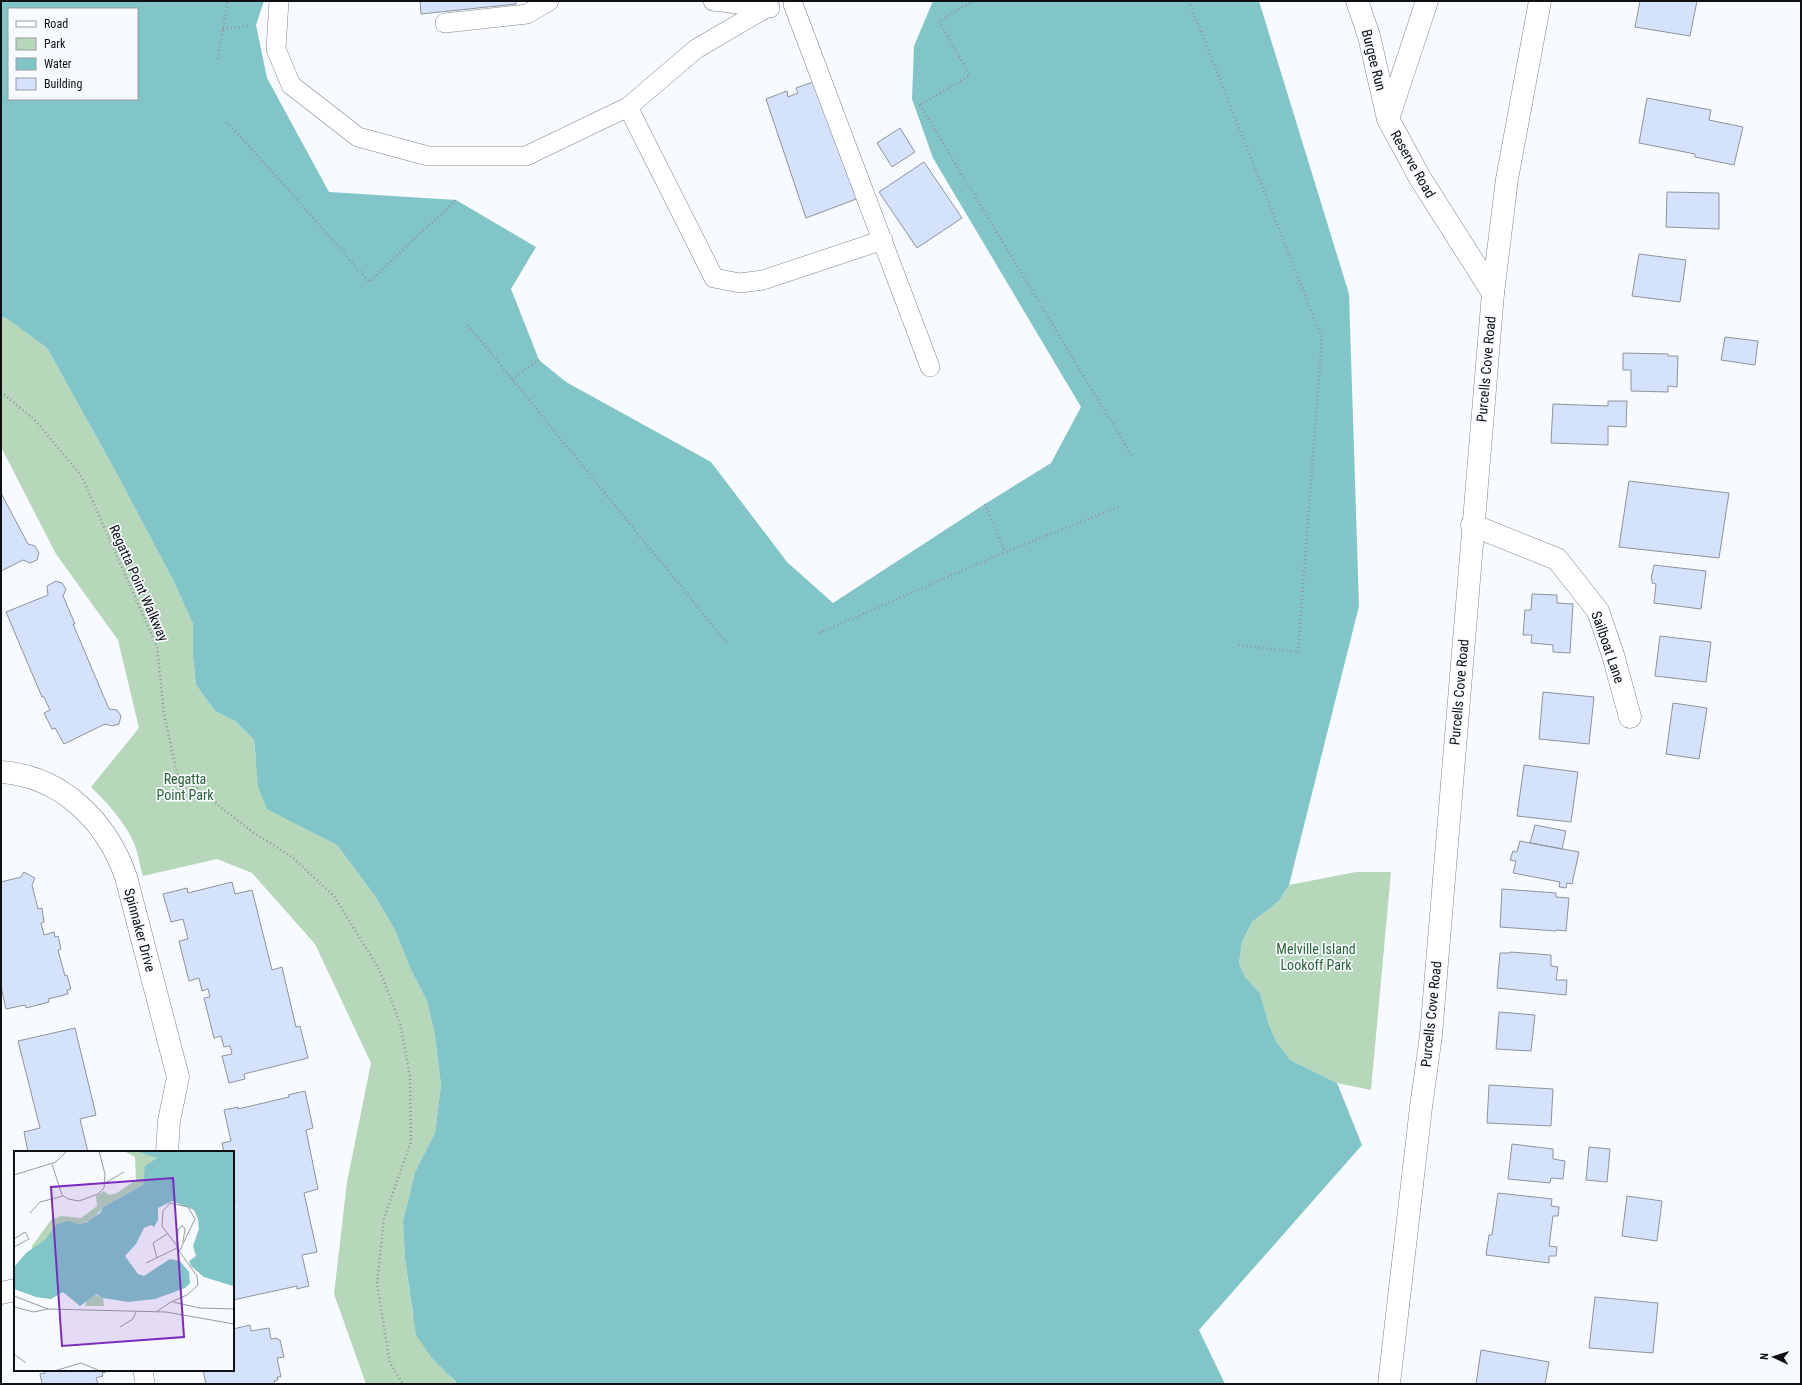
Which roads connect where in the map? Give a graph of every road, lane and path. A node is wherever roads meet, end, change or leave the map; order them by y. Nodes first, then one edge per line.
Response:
1 (228, 1) edge
2 (280, 1) edge
3 (550, 1) edge
4 (713, 1) edge
5 (973, 1) edge
6 (1189, 1) edge
7 (1356, 1) edge
8 (1427, 1) edge
9 (1540, 1) edge
10 (799, 3) edge
11 (766, 8) junction
12 (445, 23) dead end
13 (256, 25) dead end
14 (223, 29) junction
15 (218, 59) dead end
16 (628, 107) junction
17 (1388, 119) junction
18 (227, 122) dead end
19 (456, 200) dead end
20 (882, 240) junction
21 (1492, 293) junction
22 (468, 325) dead end
23 (538, 360) dead end
24 (930, 367) dead end
25 (512, 379) junction
26 (1, 392) edge
27 (1132, 456) dead end
28 (985, 504) dead end
29 (1121, 506) dead end
30 (1472, 525) junction
31 (1005, 552) junction
32 (818, 633) dead end
33 (727, 643) dead end
34 (1238, 645) dead end
35 (1630, 717) dead end
36 (1, 772) edge
37 (167, 1151) edge
38 (14, 1290) edge
39 (1, 1293) edge
40 (143, 1371) edge
41 (145, 1384) edge
42 (403, 1384) edge
43 (1389, 1384) edge

1 - 14 path
2 - 16 lane
3 - 12 lane
4 - 11 lane
5 - 27 path
6 - 34 path
7 - 17 main road, Burgee Run
8 - 17 main road, Reserve Road
9 - 21 main road, Purcells Cove Road
10 - 11 lane
10 - 20 lane
11 - 16 lane
13 - 14 path
14 - 15 path
16 - 20 lane
17 - 21 main road, Reserve Road
18 - 19 path
20 - 24 lane
21 - 30 main road, Purcells Cove Road
22 - 25 path
23 - 25 path
25 - 33 path
26 - 42 path, Regatta Point Walkway
28 - 31 path
29 - 31 path
30 - 35 main road, Sailboat Lane
30 - 43 main road, Purcells Cove Road
31 - 32 path
36 - 37 main road, Spinnaker Drive
38 - 39 main road
40 - 41 lane

